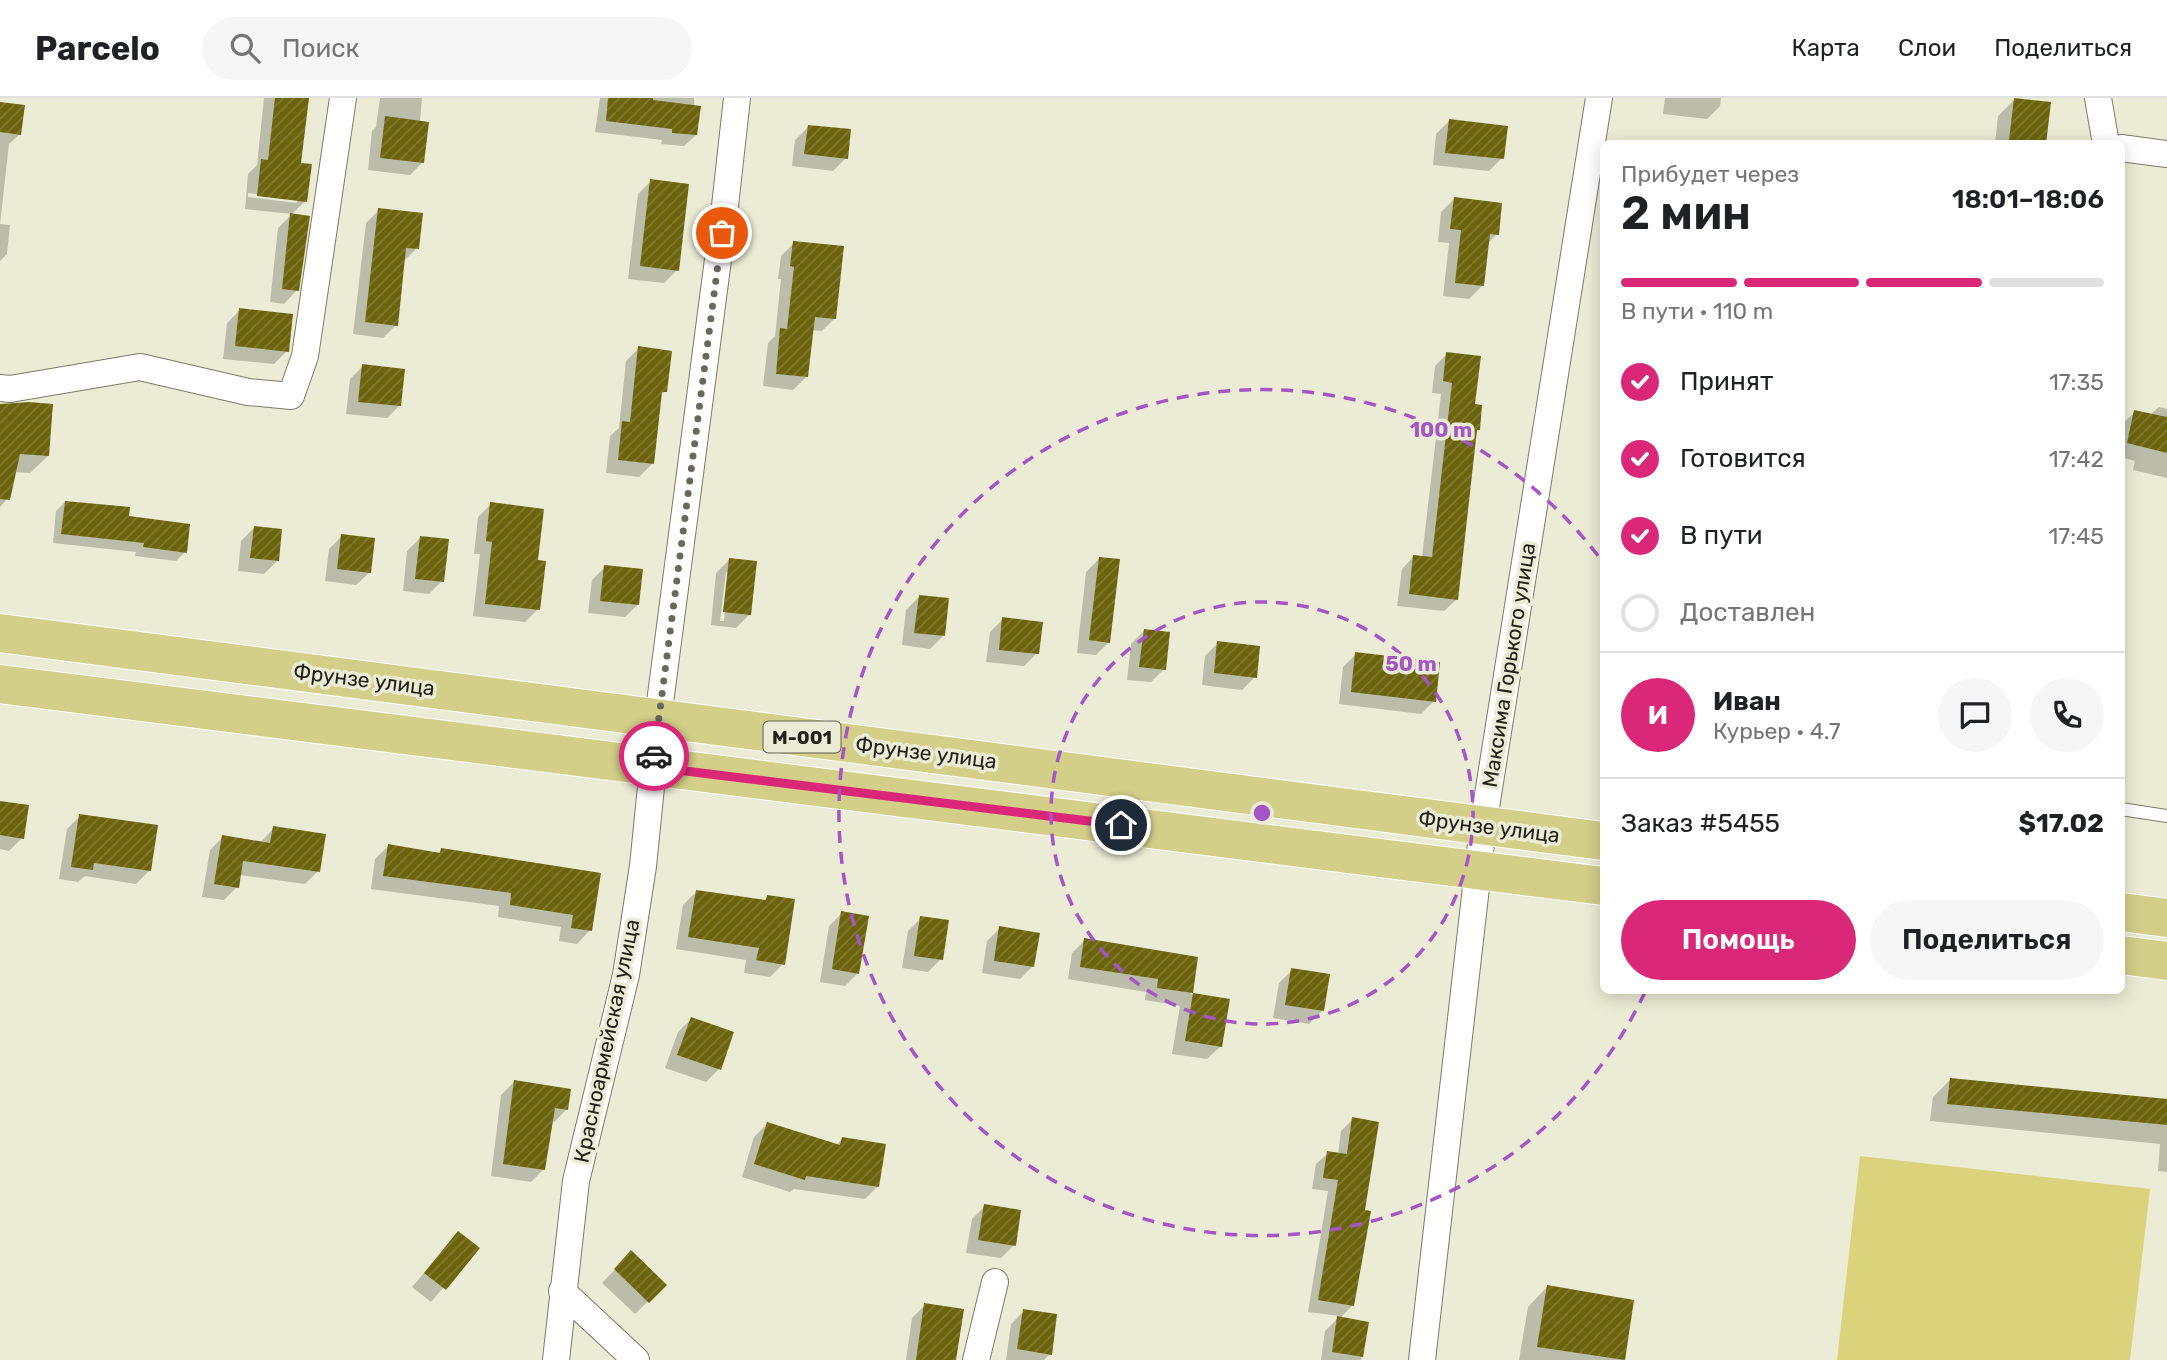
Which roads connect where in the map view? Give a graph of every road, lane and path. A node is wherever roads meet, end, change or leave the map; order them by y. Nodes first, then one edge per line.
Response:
1 (343, 98) edge
2 (737, 98) edge
3 (1599, 98) edge
4 (2098, 98) edge
5 (2105, 140) edge
6 (2125, 149) edge
7 (2167, 154) edge
8 (0, 388) edge
9 (0, 633) edge
10 (0, 684) edge
11 (658, 718) junction
12 (653, 767) junction
13 (2125, 810) edge
14 (2167, 816) edge
15 (1483, 826) junction
16 (1600, 841) edge
17 (1478, 869) junction
18 (1600, 886) edge
19 (2125, 913) edge
20 (2167, 918) edge
21 (2125, 956) edge
22 (2167, 961) edge
23 (995, 1282) dead end
24 (562, 1291) junction
25 (556, 1360) edge
26 (636, 1360) edge
27 (976, 1360) edge
28 (1422, 1360) edge

1 - 8 street
2 - 11 street, Красноармейская улица
3 - 15 street, Максима Горького улица
4 - 5 street
6 - 7 street
9 - 11 main road, Фрунзе улица / M-001
10 - 12 main road, Фрунзе улица / M-001
11 - 12 street, Красноармейская улица
11 - 15 main road, Фрунзе улица / M-001
12 - 17 main road, Фрунзе улица / M-001
12 - 24 street, Красноармейская улица
13 - 14 lane
15 - 16 main road, Фрунзе улица / M-001
15 - 17 street, Максима Горького улица
17 - 18 main road, Фрунзе улица / M-001
17 - 28 street, Максима Горького улица
19 - 20 main road
21 - 22 main road
23 - 27 street
24 - 25 street, Красноармейская улица
24 - 26 street

